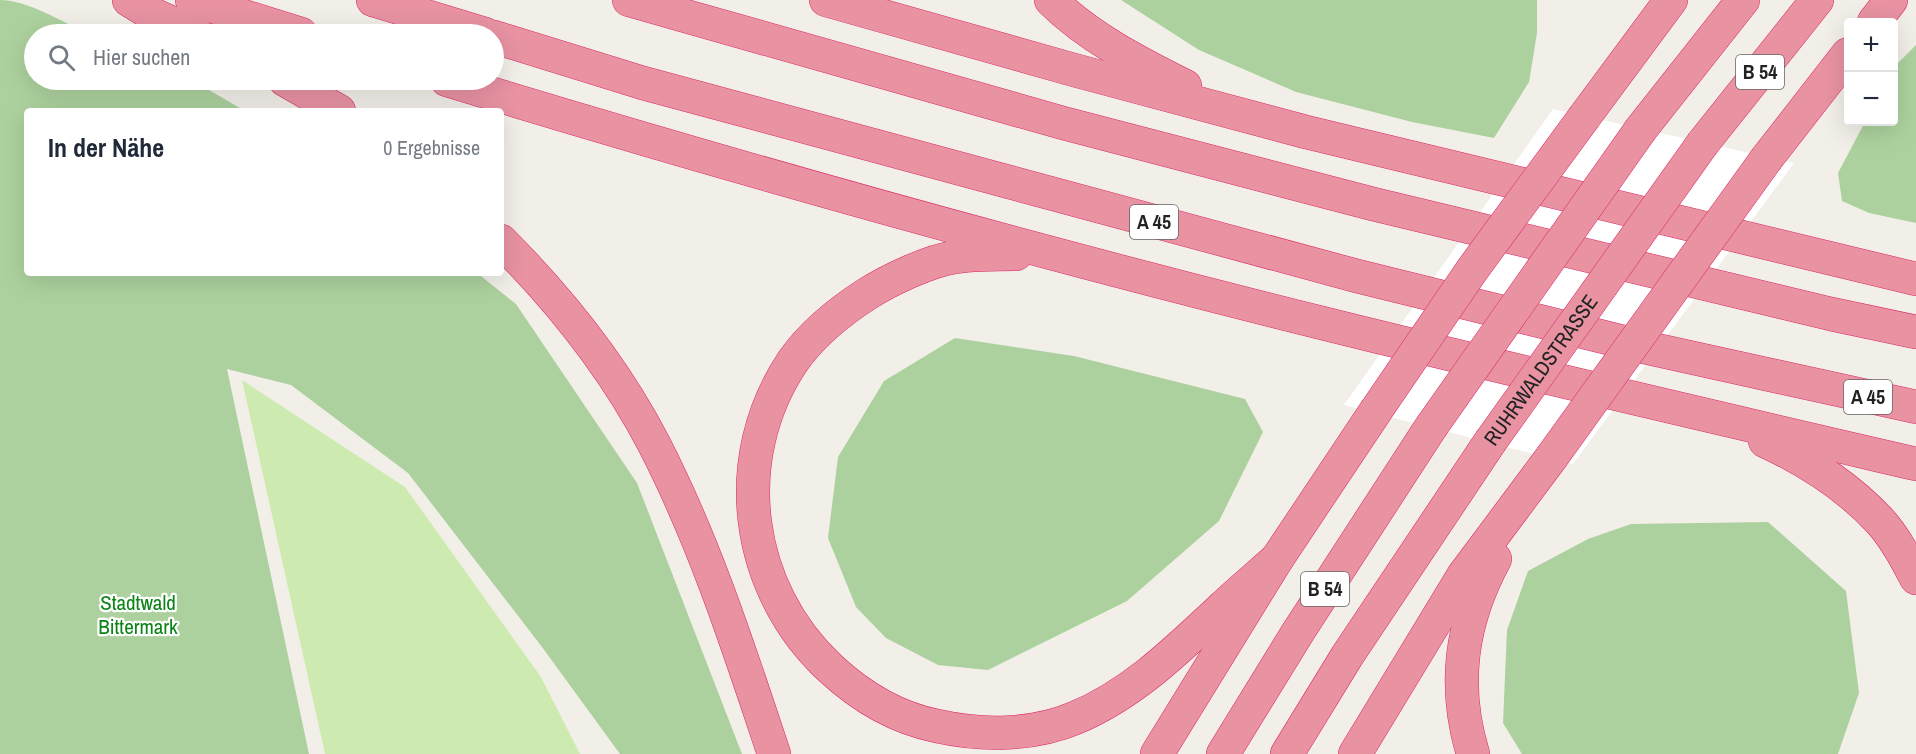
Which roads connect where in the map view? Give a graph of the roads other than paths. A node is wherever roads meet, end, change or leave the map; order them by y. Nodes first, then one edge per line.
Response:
1 (129, 0) edge
2 (192, 0) edge
3 (373, 0) edge
4 (629, 0) edge
5 (826, 0) edge
6 (1051, 0) edge
7 (1647, 0) edge
8 (1671, 0) edge
9 (1743, 0) edge
10 (1817, 0) edge
11 (175, 24) edge
12 (269, 24) edge
13 (452, 24) edge
14 (504, 40) edge
15 (1844, 59) edge
16 (302, 90) edge
17 (480, 90) edge
18 (334, 108) edge
19 (1585, 116) junction
20 (1306, 132) junction
21 (504, 244) edge
22 (1108, 267) junction
23 (1916, 279) edge
24 (1916, 332) edge
25 (1916, 407) edge
26 (1687, 411) junction
27 (1551, 458) junction
28 (1916, 464) edge
29 (1278, 559) junction
30 (1916, 578) edge
31 (774, 754) edge
32 (1157, 754) edge
33 (1223, 754) edge
34 (1287, 754) edge
35 (1355, 754) edge
36 (1473, 754) edge

1 - 11 highway
2 - 12 highway
3 - 13 highway
4 - 24 highway
5 - 20 highway
6 - 20 highway
7 - 19 highway
8 - 19 highway
9 - 33 highway, B 54, bridge
10 - 34 highway, RUHRWALDSTRASSE / B 54, bridge
14 - 25 highway, A 45
15 - 27 highway, bridge
16 - 18 highway
17 - 22 highway
19 - 29 highway, bridge
20 - 23 highway
21 - 31 highway
22 - 26 highway
22 - 29 highway
26 - 28 highway
26 - 30 highway
27 - 35 highway
27 - 36 highway
29 - 32 highway

